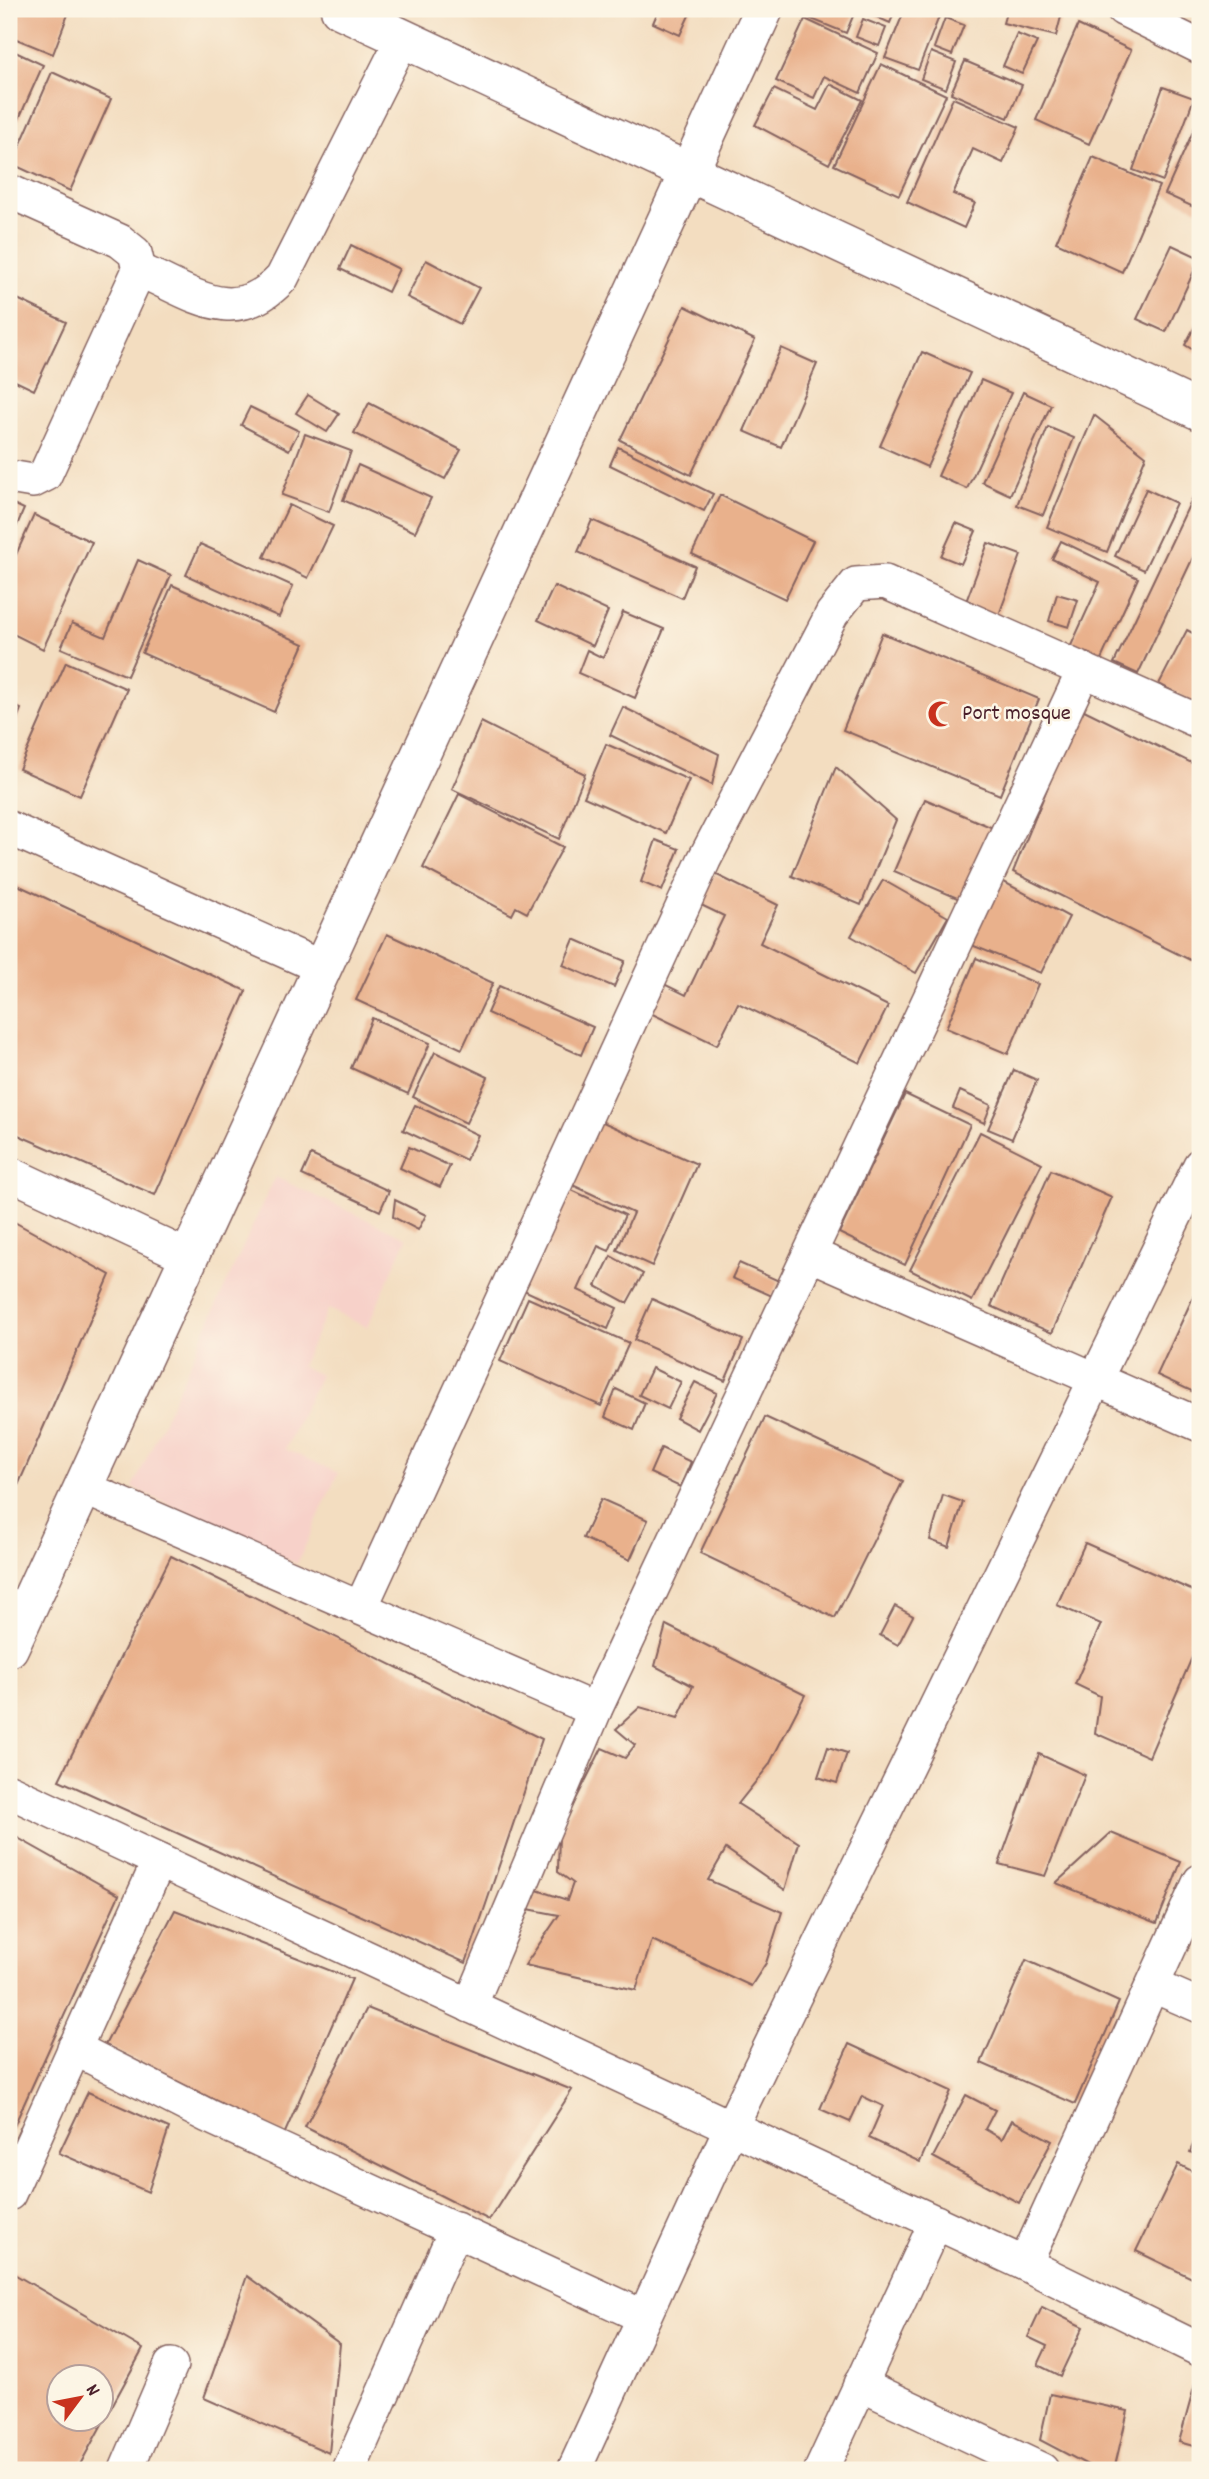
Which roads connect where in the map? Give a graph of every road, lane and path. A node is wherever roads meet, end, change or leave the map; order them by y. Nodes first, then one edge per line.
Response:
1 (340, 9) edge
2 (764, 9) edge
3 (1123, 9) edge
4 (403, 38) junction
5 (1200, 47) edge
6 (690, 171) junction
7 (9, 191) edge
8 (139, 270) junction
9 (1200, 411) edge
10 (9, 477) edge
11 (1084, 670) junction
12 (1200, 722) edge
13 (9, 828) edge
14 (323, 968) junction
15 (1200, 1165) edge
16 (9, 1173) edge
17 (812, 1255) junction
18 (189, 1257) junction
19 (1094, 1380) junction
20 (1200, 1425) edge
21 (82, 1487) junction
22 (360, 1607) junction
23 (9, 1648) edge
24 (595, 1710) junction
25 (9, 1791) edge
26 (159, 1861) junction
27 (1200, 1881) edge
28 (1154, 1986) junction
29 (470, 2006) junction
30 (1200, 2006) edge
31 (74, 2048) junction
32 (731, 2127) junction
33 (9, 2194) edge
34 (936, 2222) junction
35 (456, 2229) junction
36 (1025, 2264) junction
37 (644, 2317) junction
38 (1200, 2350) edge
39 (172, 2365) dead end
40 (860, 2384) junction
41 (126, 2470) edge
42 (349, 2470) edge
43 (574, 2470) edge
44 (821, 2470) edge
45 (1042, 2470) edge

1 - 4 street
2 - 6 street
3 - 5 street
4 - 6 street
4 - 8 street
6 - 9 street
6 - 14 street
7 - 8 street
8 - 10 street
11 - 12 street
11 - 17 street
11 - 22 street
13 - 14 street
14 - 18 street
15 - 19 street
16 - 18 street
17 - 19 street
17 - 24 street
18 - 21 street
19 - 20 street
19 - 32 street
21 - 22 street
21 - 23 street
22 - 24 street
24 - 29 street
25 - 26 street
26 - 29 street
26 - 31 street
27 - 28 street
28 - 30 street
28 - 36 street
29 - 32 street
31 - 33 street
31 - 35 street
32 - 34 street
32 - 37 street
34 - 36 street
34 - 40 street
35 - 37 street
35 - 42 street
36 - 38 street
37 - 43 street
39 - 41 street
40 - 44 street
40 - 45 street

